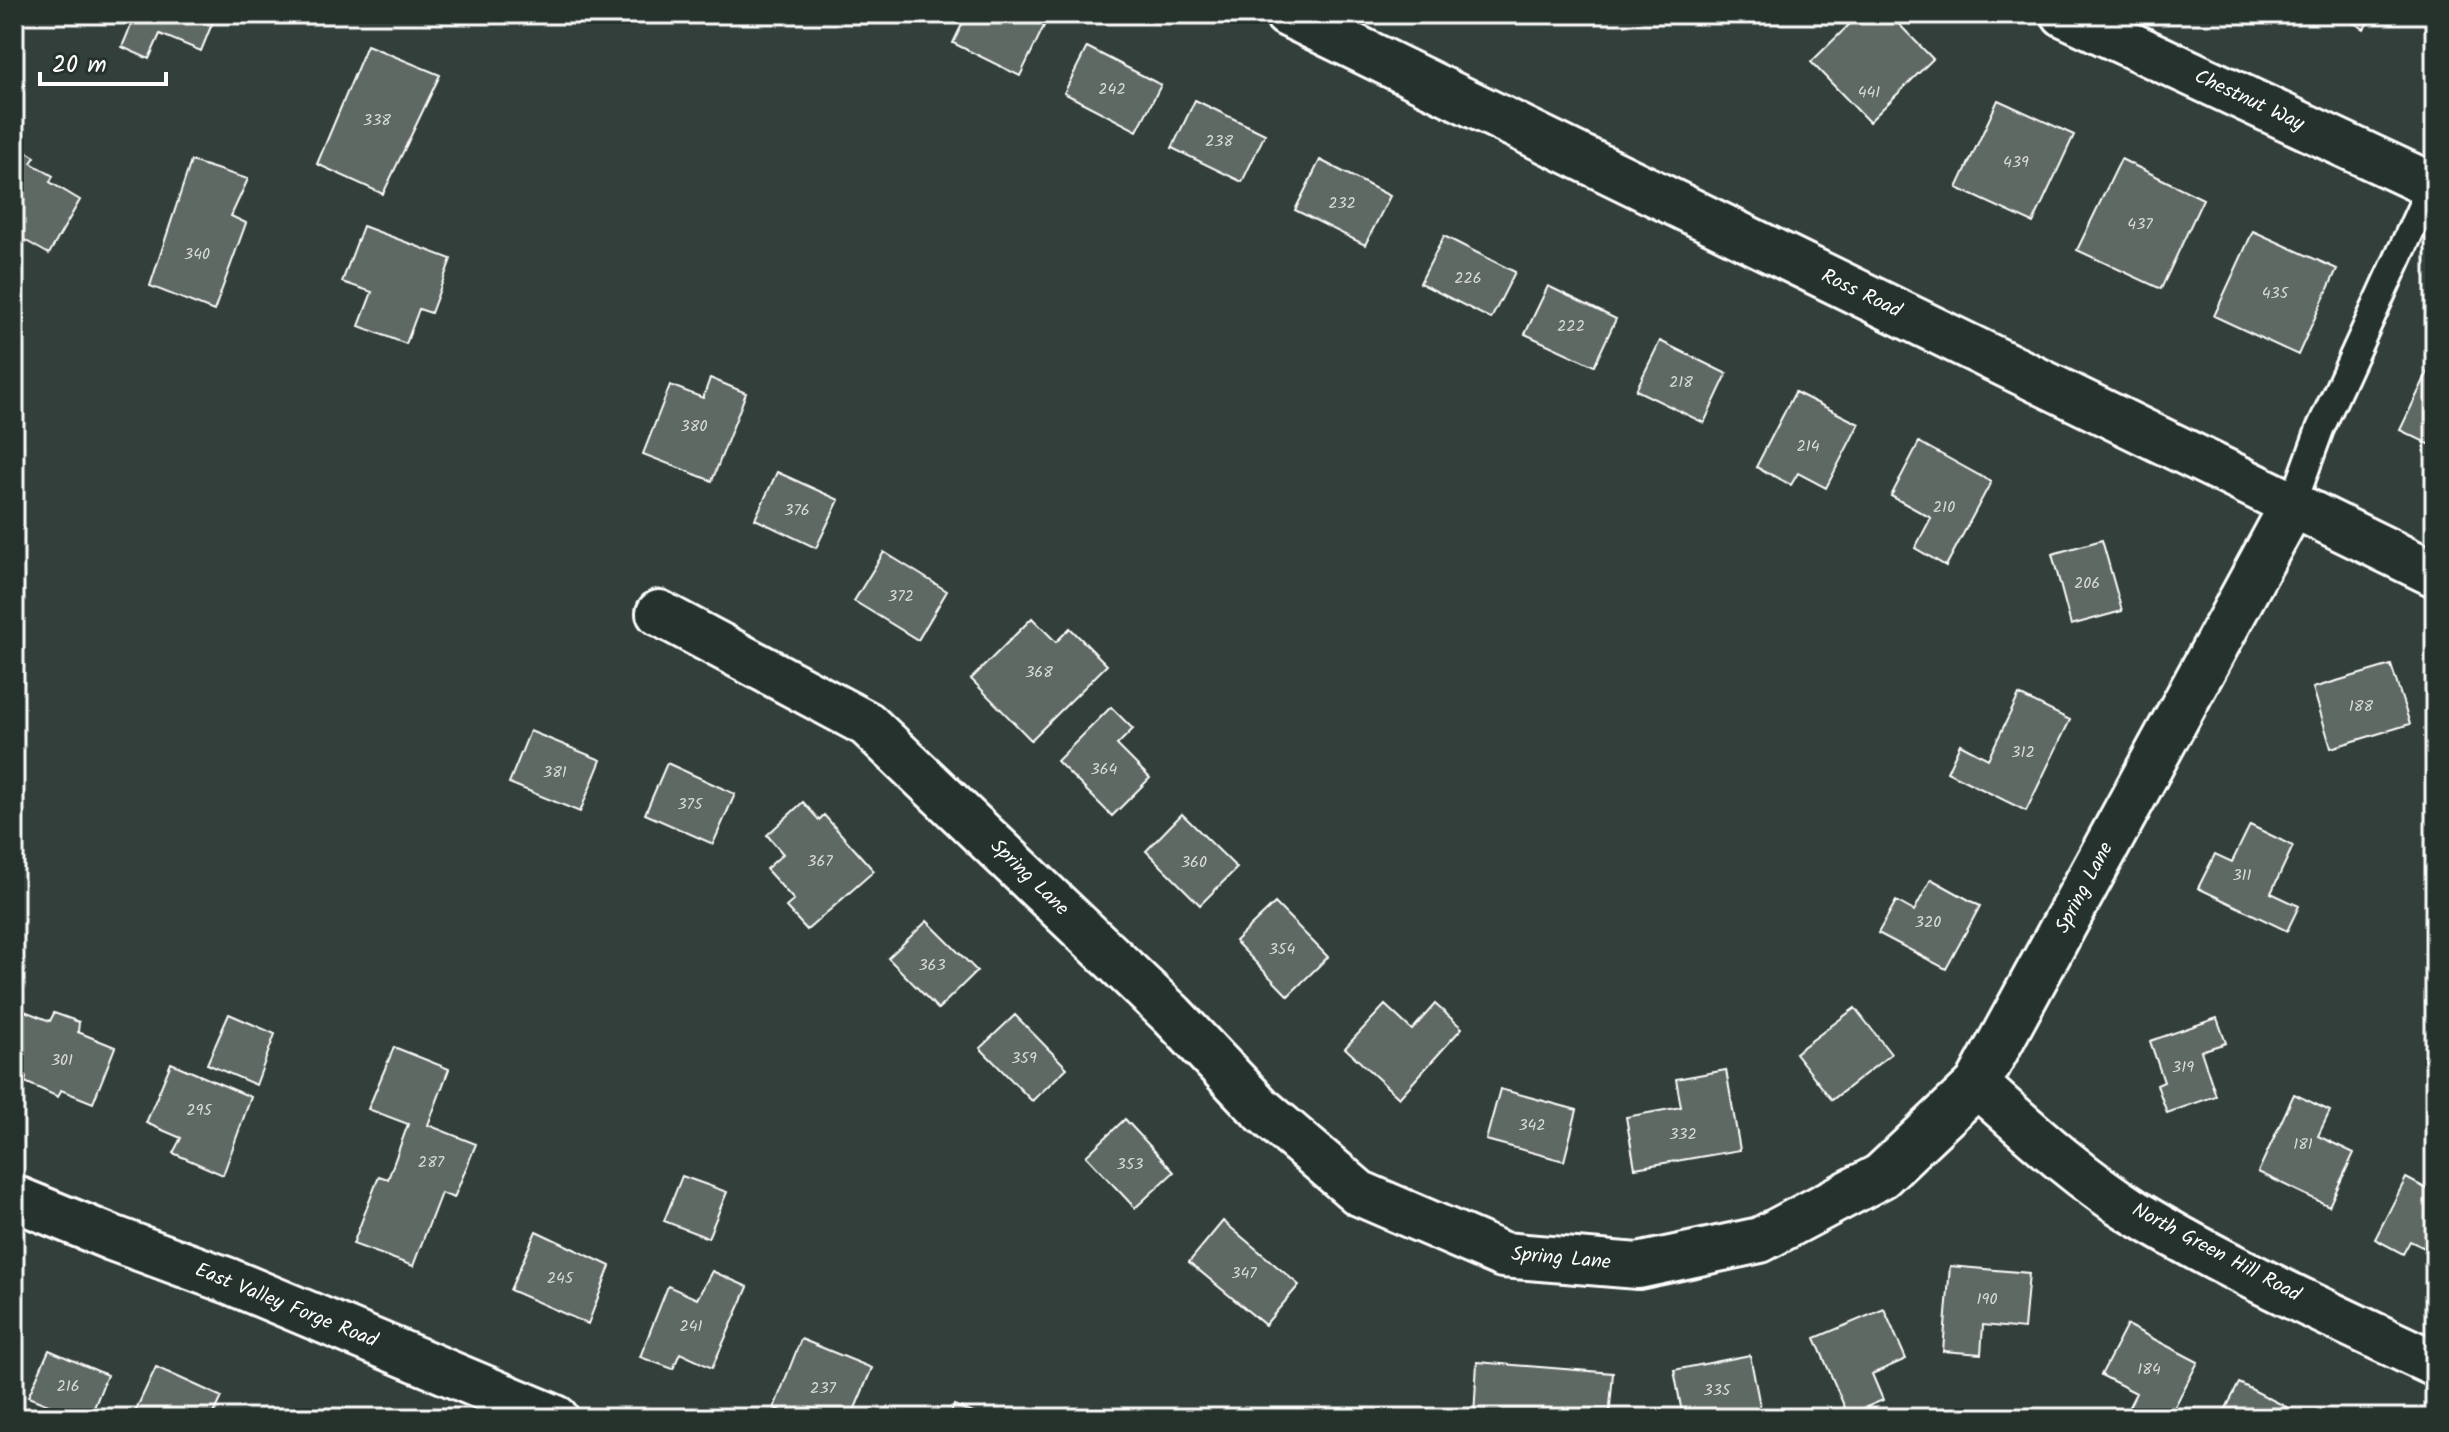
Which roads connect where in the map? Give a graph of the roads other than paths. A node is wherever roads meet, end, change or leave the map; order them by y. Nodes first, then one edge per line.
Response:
1 (1287, 14) edge
2 (2064, 14) edge
3 (2433, 186) edge
4 (2292, 506) junction
5 (2435, 574) edge
6 (659, 613) dead end
7 (1977, 1085) junction
8 (14, 1198) edge
9 (2435, 1364) edge
10 (556, 1418) edge

1 - 4 street, Ross Road
2 - 3 street, Chestnut Way
3 - 4 lane
4 - 5 street, Ross Road
4 - 7 street, Spring Lane
6 - 7 street, Spring Lane
7 - 9 street, North Green Hill Road
8 - 10 street, East Valley Forge Road

